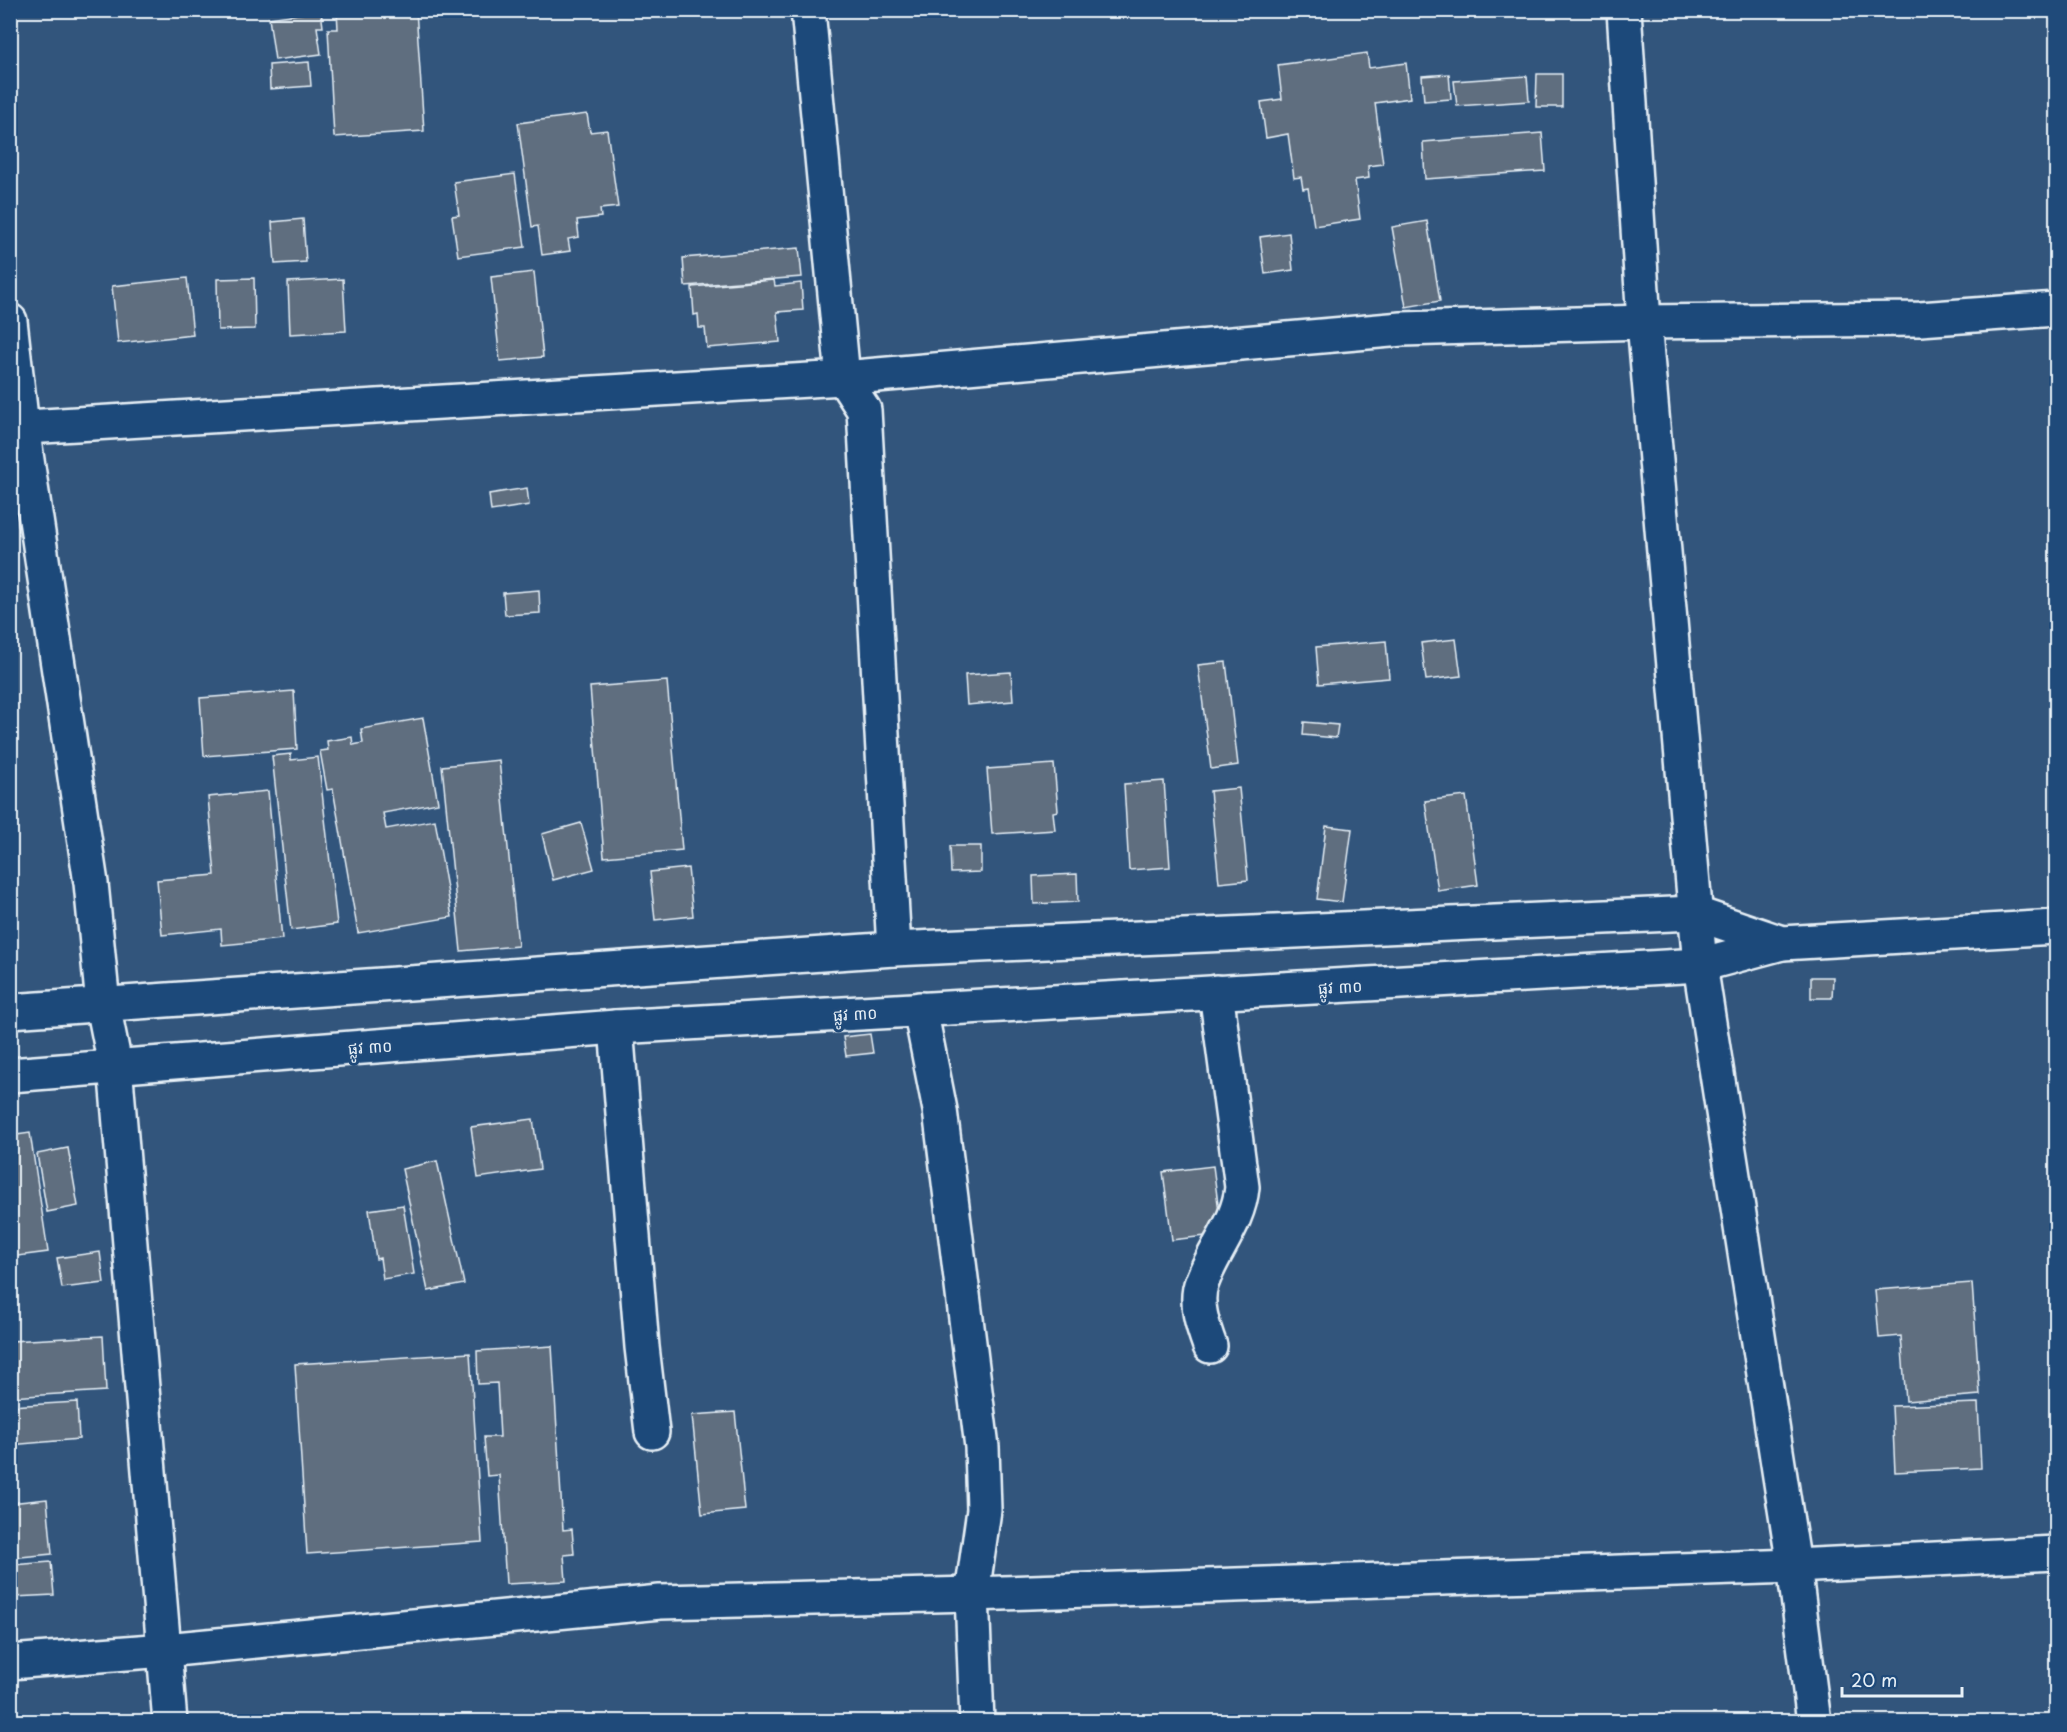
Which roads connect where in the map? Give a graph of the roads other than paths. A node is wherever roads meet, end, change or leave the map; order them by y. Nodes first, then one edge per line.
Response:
1 (808, 10) edge
2 (1624, 10) edge
3 (2056, 309) edge
4 (10, 321) edge
5 (1644, 322) junction
6 (843, 378) junction
7 (16, 428) edge
8 (1694, 913) junction
9 (2056, 927) edge
10 (1782, 943) junction
11 (894, 949) junction
12 (1700, 965) junction
13 (1216, 992) junction
14 (103, 1005) junction
15 (920, 1009) junction
16 (10, 1011) edge
17 (616, 1027) junction
18 (114, 1065) junction
19 (10, 1075) edge
20 (1210, 1346) dead end
21 (652, 1432) dead end
22 (2056, 1553) edge
23 (1794, 1566) junction
24 (972, 1594) junction
25 (165, 1650) junction
26 (10, 1662) edge
27 (170, 1722) edge
28 (977, 1722) edge
29 (1814, 1722) edge

1 - 6 street
2 - 5 street
3 - 5 street
4 - 7 street
5 - 6 street
5 - 8 street
6 - 7 street
6 - 11 street
7 - 14 street
8 - 10 street
8 - 11 street
8 - 12 street
9 - 10 street
10 - 12 street, ផ្លូវ ៣០
11 - 14 street
12 - 13 street, ផ្លូវ ៣០
12 - 23 street
13 - 15 street, ផ្លូវ ៣០
13 - 20 street
14 - 16 street
14 - 18 street
15 - 17 street, ផ្លូវ ៣០
15 - 24 street
17 - 18 street, ផ្លូវ ៣០
17 - 21 street
18 - 19 street, ផ្លូវ ៣០
18 - 25 street
22 - 23 street
23 - 24 street
23 - 29 street
24 - 25 street
24 - 28 street
25 - 26 street
25 - 27 street

